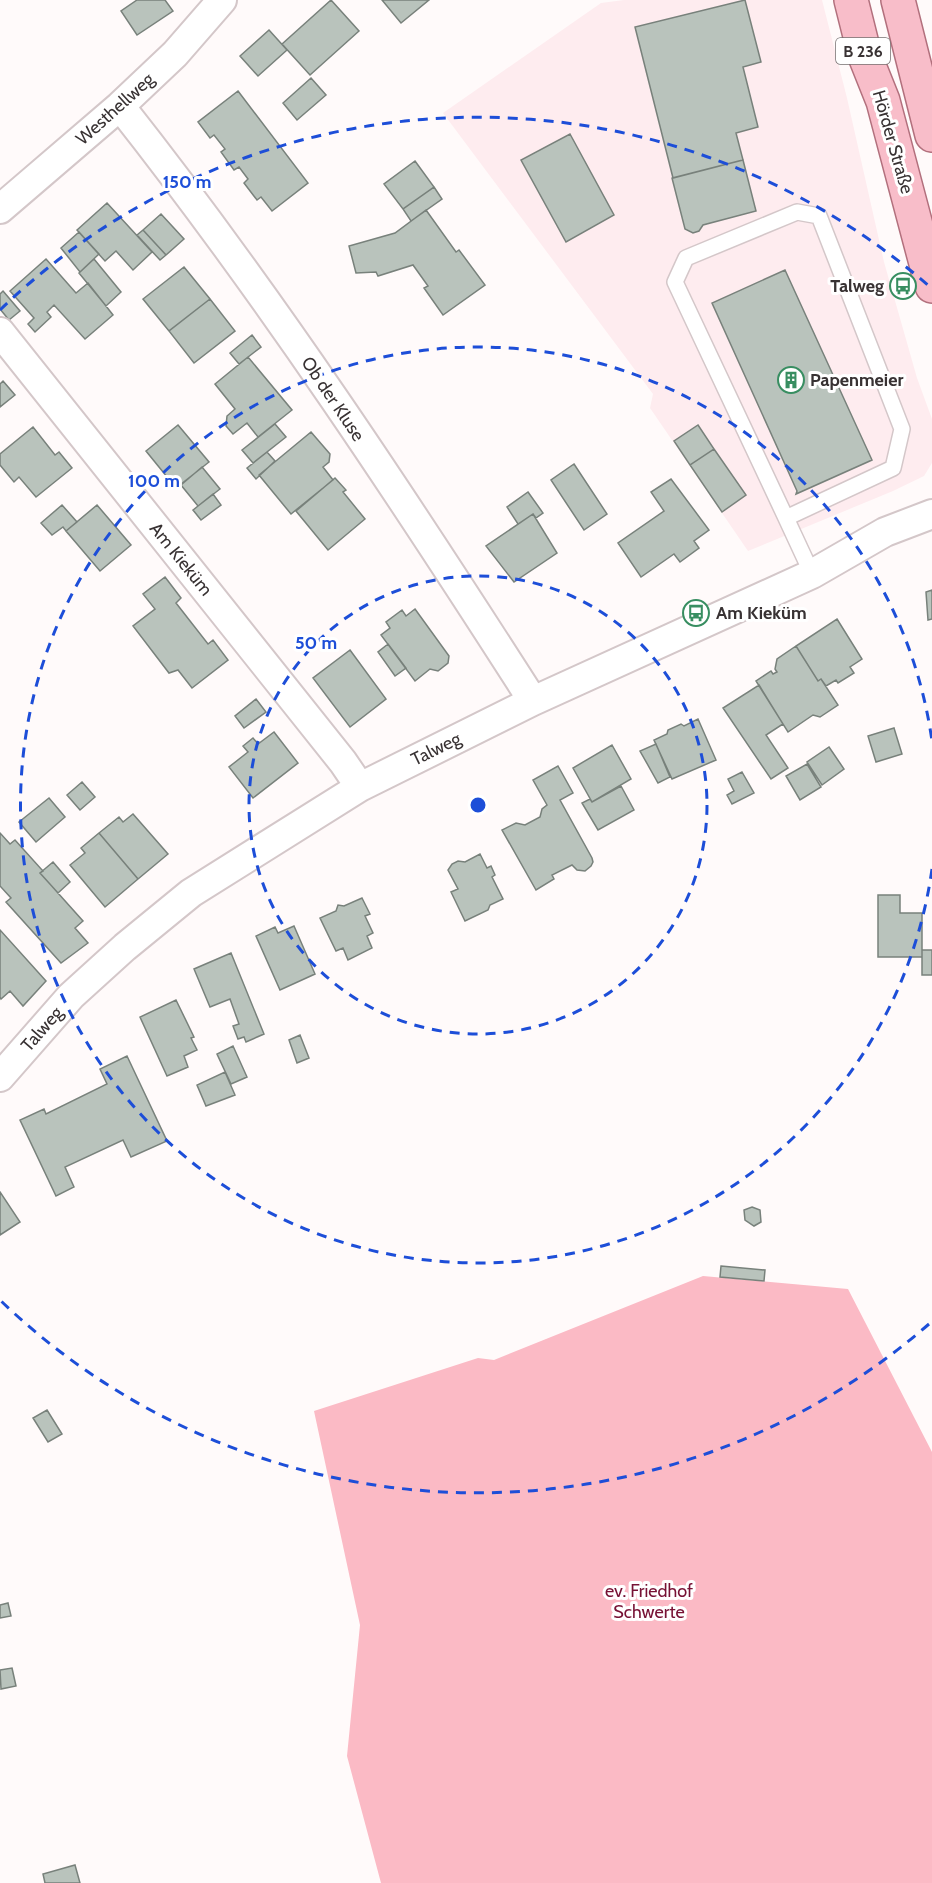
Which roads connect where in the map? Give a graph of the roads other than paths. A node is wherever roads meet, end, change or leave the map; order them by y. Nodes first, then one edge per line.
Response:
1 (222, 0) edge
2 (850, 0) edge
3 (898, 0) edge
4 (120, 106) junction
5 (932, 135) edge
6 (0, 209) edge
7 (932, 286) edge
8 (0, 332) edge
9 (932, 514) edge
10 (786, 518) junction
11 (812, 574) junction
12 (533, 701) junction
13 (360, 787) junction
14 (0, 1077) edge

1 - 4 street, Westhellweg
2 - 7 main road, Hörder Straße / B 236
3 - 5 main road, B 236
4 - 6 street, Westhellweg
4 - 12 street, Ob der Kluse
8 - 13 street, Am Kieküm
9 - 11 street, Talweg
10 - 10 lane
10 - 11 lane
11 - 12 street, Talweg
12 - 13 street, Talweg
13 - 14 street, Talweg

